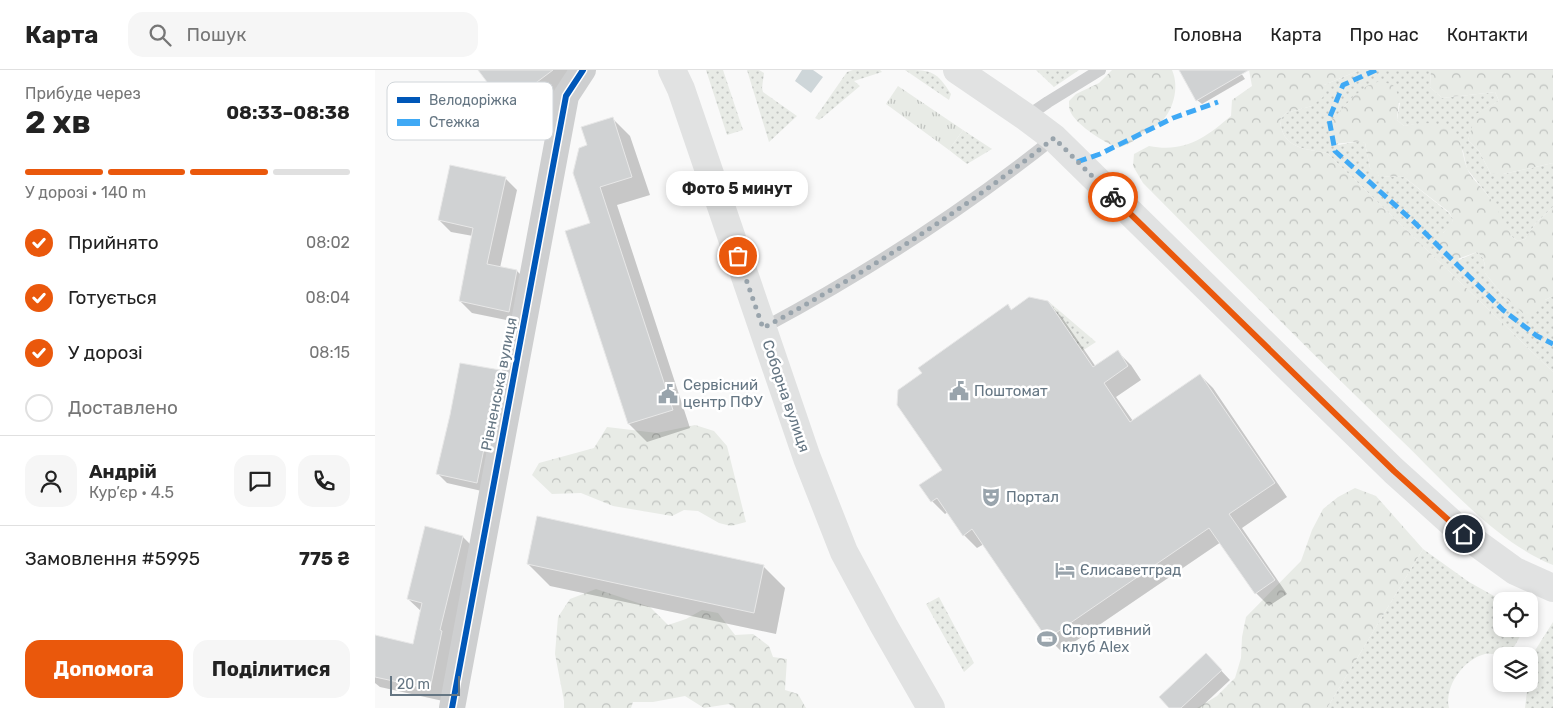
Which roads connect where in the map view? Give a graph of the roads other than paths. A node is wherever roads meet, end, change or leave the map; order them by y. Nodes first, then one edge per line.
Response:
1 (583, 70) edge
2 (957, 70) edge
3 (1101, 70) edge
4 (678, 76) edge
5 (1026, 117) junction
6 (1054, 138) junction
7 (763, 328) junction
8 (1553, 588) edge
9 (452, 708) edge
10 (931, 708) edge

1 - 9 street, Рівненська вулиця
2 - 5 main road
3 - 5 lane
4 - 7 main road, Соборна вулиця
5 - 6 main road
6 - 7 lane
6 - 8 main road
7 - 10 main road, Соборна вулиця

